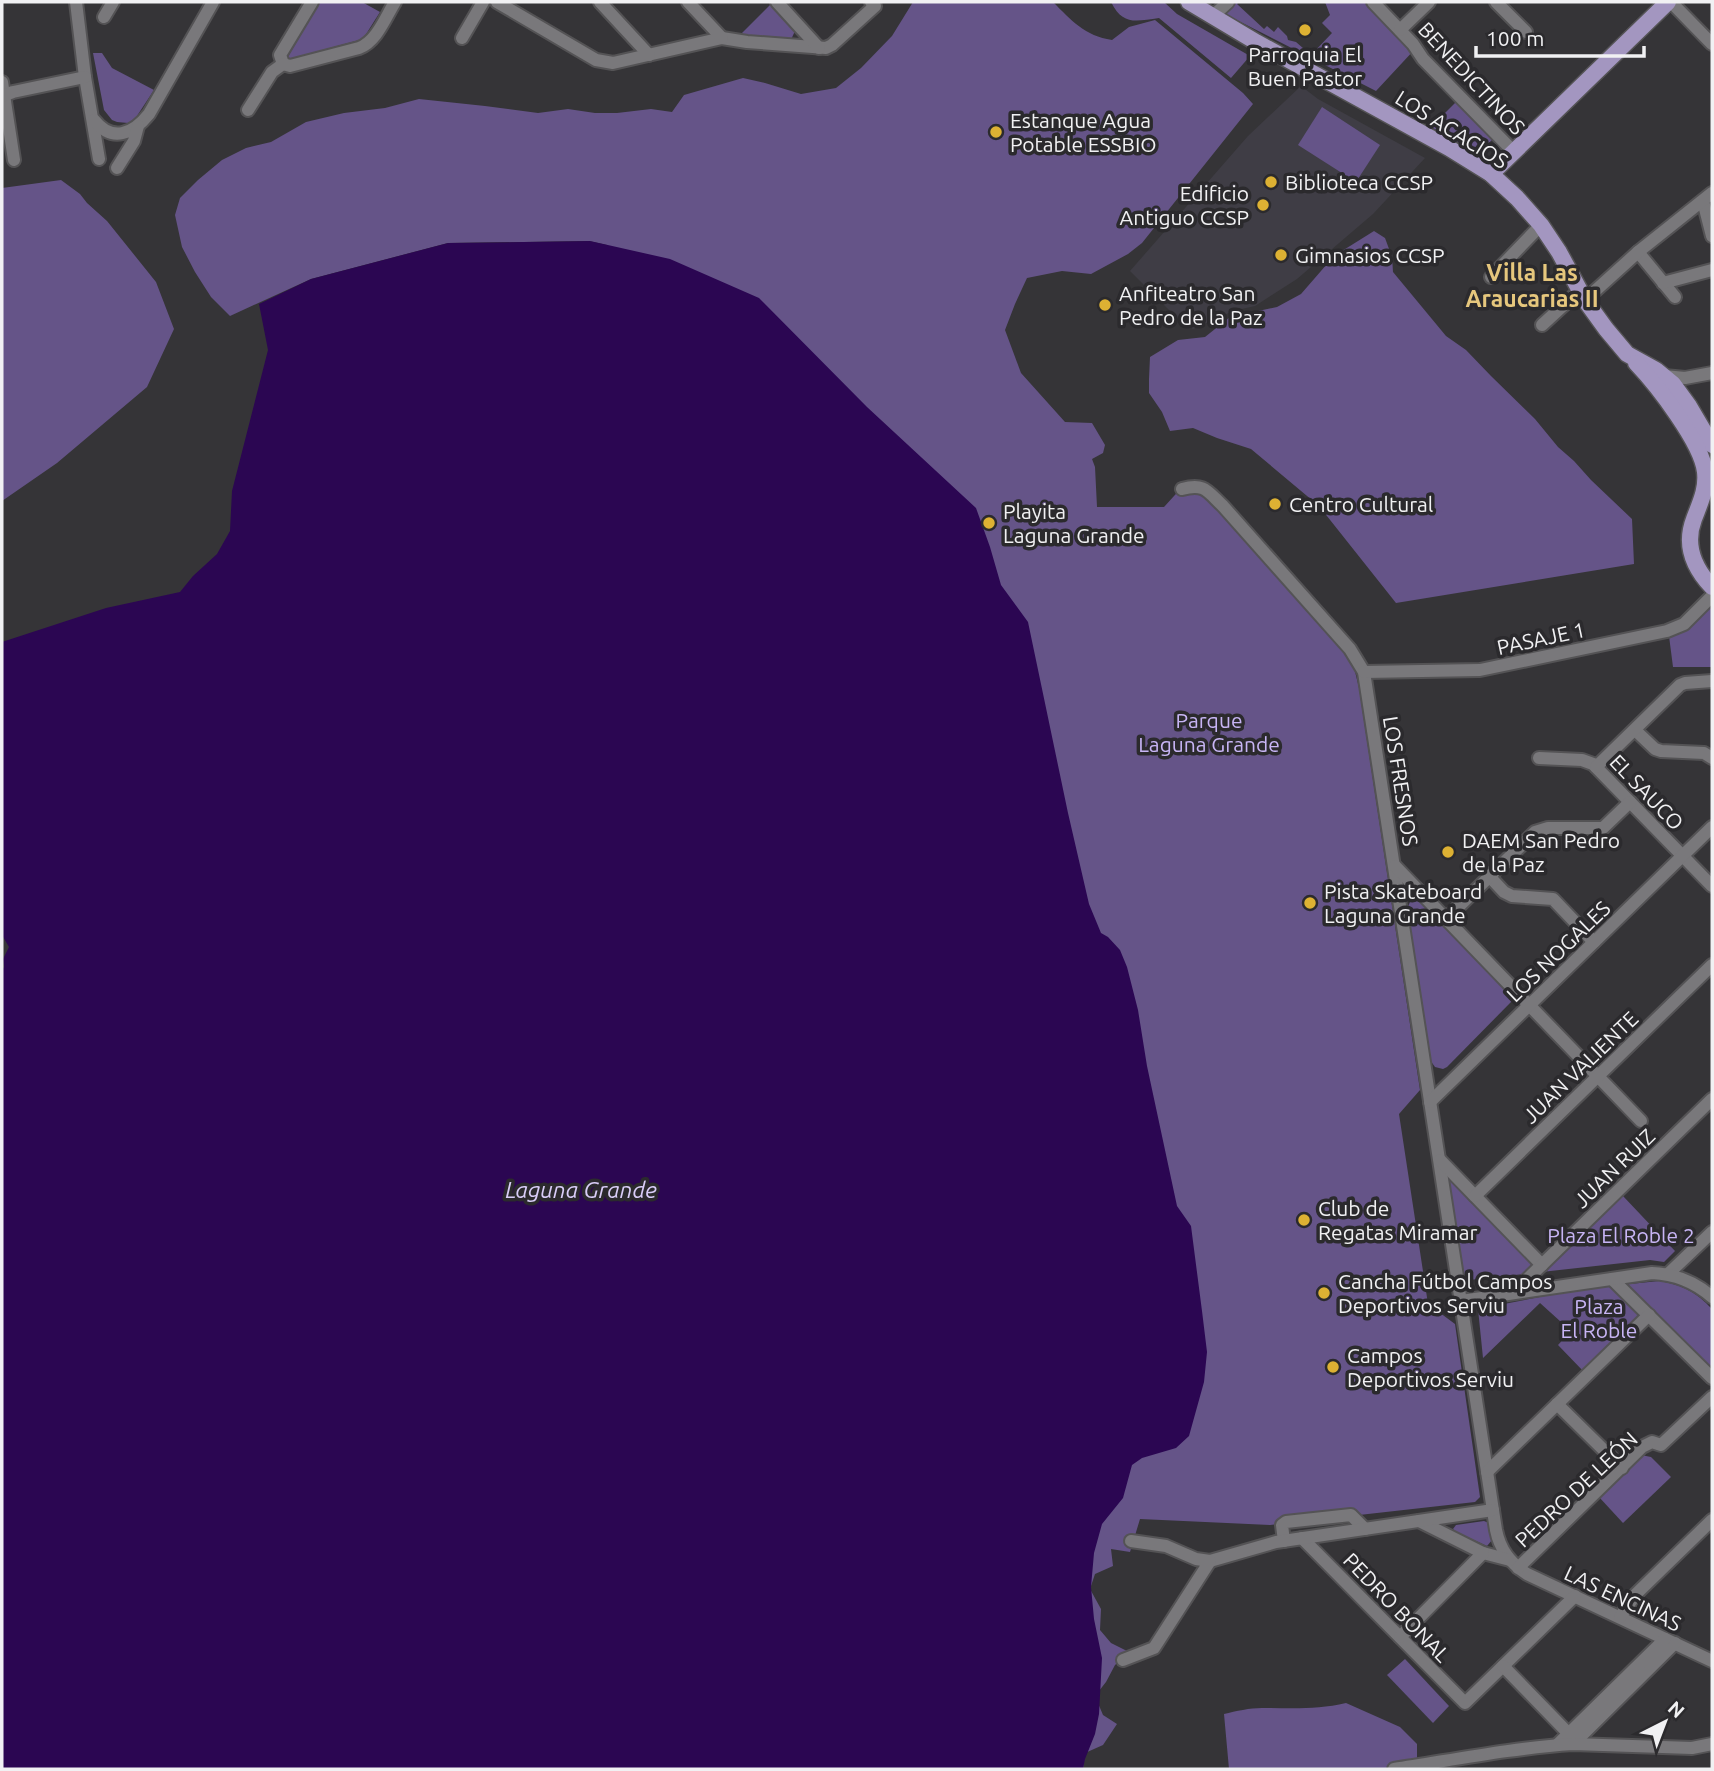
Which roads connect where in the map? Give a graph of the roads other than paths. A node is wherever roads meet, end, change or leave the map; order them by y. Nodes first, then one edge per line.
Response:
1 (76, 2) edge
2 (113, 2) edge
3 (213, 2) edge
4 (312, 2) edge
5 (395, 2) edge
6 (483, 2) edge
7 (497, 2) edge
8 (600, 2) edge
9 (688, 2) edge
10 (777, 2) edge
11 (1189, 2) edge
12 (1228, 2) edge
13 (1373, 2) edge
14 (1429, 2) edge
15 (1496, 2) edge
16 (1670, 2) edge
17 (873, 4) edge
18 (104, 17) dead end
19 (1212, 17) junction
20 (1400, 30) junction
21 (1526, 33) dead end
22 (462, 38) dead end
23 (722, 38) junction
24 (1712, 44) edge
25 (819, 48) junction
26 (649, 55) junction
27 (283, 64) junction
28 (85, 76) junction
29 (2, 91) edge
30 (248, 110) dead end
31 (93, 120) junction
32 (138, 126) junction
33 (1514, 152) junction
34 (99, 159) dead end
35 (14, 160) dead end
36 (117, 169) dead end
37 (1492, 174) junction
38 (1707, 197) edge
39 (1541, 225) junction
40 (1712, 236) edge
41 (1637, 252) junction
42 (1712, 270) edge
43 (1491, 277) dead end
44 (1663, 283) junction
45 (1582, 295) junction
46 (1675, 297) dead end
47 (1542, 325) dead end
48 (1627, 354) junction
49 (1712, 373) edge
50 (1664, 376) junction
51 (1712, 445) edge
52 (1182, 489) dead end
53 (1712, 587) edge
54 (1712, 596) edge
55 (1364, 672) junction
56 (1712, 681) edge
57 (1635, 730) junction
58 (1539, 758) dead end
59 (1712, 758) edge
60 (1597, 767) junction
61 (1630, 802) junction
62 (1712, 827) edge
63 (1683, 856) junction
64 (1394, 866) junction
65 (1489, 876) junction
66 (1712, 887) edge
67 (1446, 919) junction
68 (1594, 942) junction
69 (1712, 965) edge
70 (1529, 1006) junction
71 (1598, 1077) junction
72 (1712, 1099) edge
73 (1430, 1102) junction
74 (1640, 1121) dead end
75 (1439, 1159) junction
76 (1475, 1196) junction
77 (1712, 1232) edge
78 (1542, 1265) junction
79 (1668, 1274) junction
80 (1612, 1279) junction
81 (1513, 1293) junction
82 (1712, 1297) edge
83 (1461, 1301) junction
84 (1649, 1315) junction
85 (1712, 1378) edge
86 (1712, 1397) edge
87 (1557, 1404) junction
88 (1622, 1468) junction
89 (1487, 1472) junction
90 (1493, 1510) junction
91 (1712, 1520) edge
92 (1419, 1521) junction
93 (1365, 1529) junction
94 (1302, 1538) junction
95 (1131, 1541) dead end
96 (1284, 1541) junction
97 (1483, 1553) junction
98 (1210, 1562) junction
99 (1514, 1564) junction
100 (1575, 1596) junction
101 (1619, 1617) junction
102 (1400, 1637) junction
103 (1670, 1641) junction
104 (1711, 1659) edge
105 (1123, 1660) dead end
106 (1503, 1666) junction
107 (1571, 1739) junction
108 (1712, 1744) edge
109 (1394, 1769) edge

1 - 28 street
2 - 18 street
3 - 32 street
4 - 27 street
5 - 27 street
6 - 22 street
7 - 26 street
8 - 26 street
9 - 23 street
10 - 25 street
11 - 19 main road, LOS ACACIOS
12 - 19 street
13 - 20 street
14 - 20 street, BENEDICTINOS
15 - 21 street
16 - 24 street
16 - 33 main road
17 - 25 street
19 - 37 main road, LOS ACACIOS
20 - 33 street, BENEDICTINOS
23 - 25 street
23 - 26 street
27 - 30 street
28 - 29 street
28 - 31 street
29 - 35 street
31 - 32 street
31 - 34 street
32 - 36 street
33 - 37 main road
37 - 39 main road, LOS ACACIOS
38 - 40 street
38 - 41 street
39 - 43 street
39 - 45 main road, LOS ACACIOS
41 - 44 street
41 - 45 street
42 - 44 street
44 - 46 street
45 - 47 street
45 - 48 main road, LOS ACACIOS
48 - 50 main road, LOS ACACIOS
48 - 53 main road
49 - 50 street
50 - 51 main road, LOS ACACIOS
52 - 55 street, LOS FRESNOS
54 - 55 street, PASAJE 1
55 - 64 street, LOS FRESNOS
56 - 57 street
57 - 59 street
57 - 60 street
58 - 60 street, EL SAUCO
60 - 61 street, EL SAUCO
61 - 63 street, EL SAUCO
61 - 65 street
62 - 63 street, LOS NOGALES
63 - 66 street, EL SAUCO
63 - 68 street, LOS NOGALES
64 - 67 street
64 - 73 street, LOS FRESNOS
65 - 67 street
65 - 68 street
67 - 70 street
68 - 70 street, LOS NOGALES
69 - 71 street, JUAN VALIENTE
70 - 71 street
70 - 73 street, LOS NOGALES
71 - 74 street
71 - 76 street, JUAN VALIENTE
72 - 78 street, JUAN RUIZ
73 - 75 street, LOS FRESNOS
75 - 76 street
75 - 83 street, LOS FRESNOS
76 - 78 street
77 - 79 street
78 - 81 street, JUAN RUIZ
79 - 80 street
79 - 82 street
80 - 81 street
80 - 84 street
81 - 83 street
83 - 89 street, LOS FRESNOS
84 - 85 street
84 - 87 street
86 - 88 street, PEDRO DE LEÓN
87 - 88 street
87 - 89 street
88 - 99 street, PEDRO DE LEÓN
89 - 90 street, LOS FRESNOS
90 - 92 street
90 - 99 street, LOS FRESNOS
91 - 101 street
92 - 93 street
92 - 97 street, LAS ENCINAS
93 - 94 street
93 - 96 street
94 - 96 street
94 - 102 street, PEDRO BONAL
95 - 98 street
96 - 98 street
97 - 99 street, LAS ENCINAS
97 - 102 street
98 - 105 street
99 - 100 street, LAS ENCINAS
100 - 101 street, LAS ENCINAS
100 - 106 street
101 - 103 street, LAS ENCINAS
102 - 106 street, PEDRO BONAL
103 - 104 street, LAS ENCINAS
103 - 107 street
106 - 107 street
107 - 108 street
107 - 109 street

